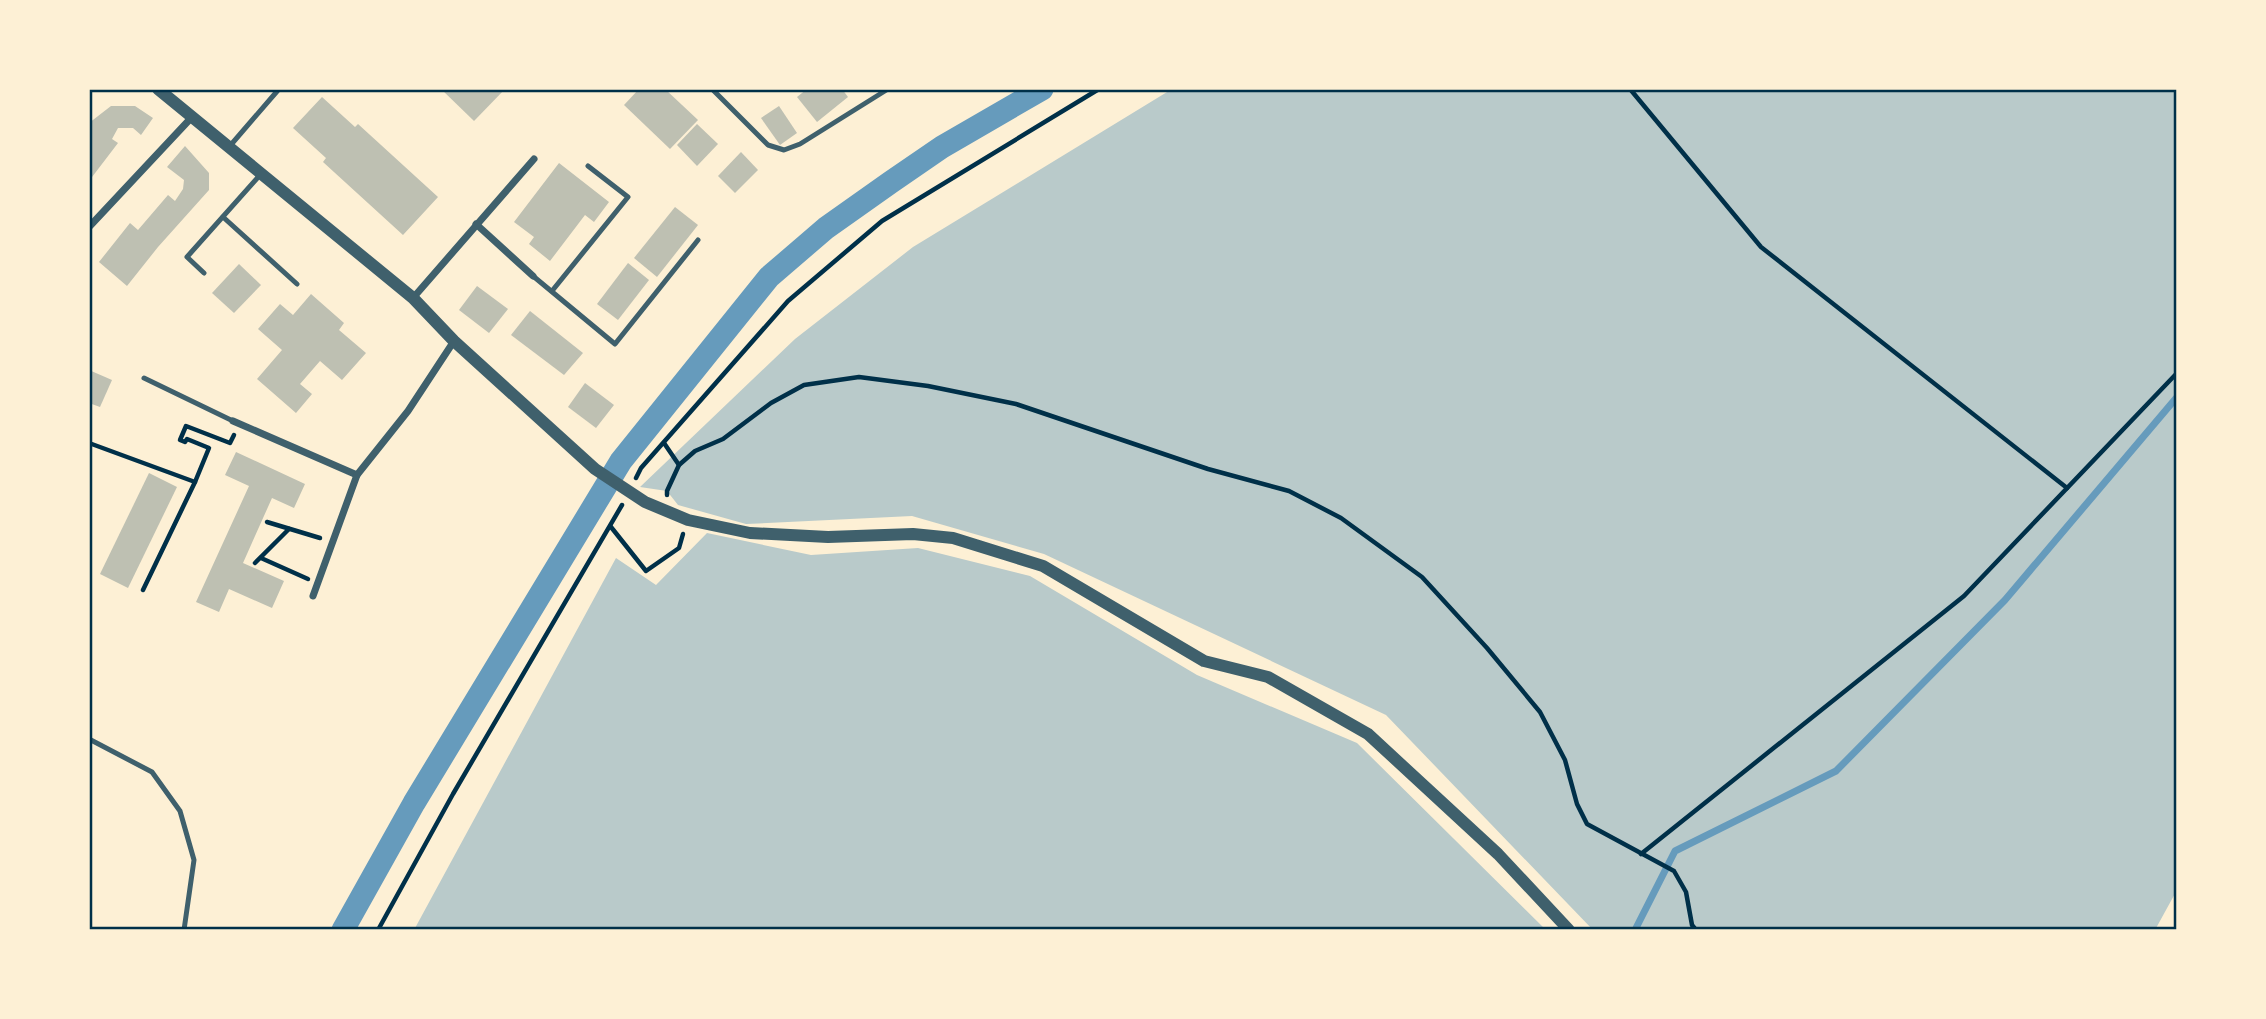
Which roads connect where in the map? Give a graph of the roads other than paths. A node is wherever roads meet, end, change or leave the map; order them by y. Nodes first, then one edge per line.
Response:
1 (158, 89) edge
2 (279, 89) edge
3 (712, 89) edge
4 (888, 89) edge
5 (192, 117) junction
6 (229, 147) junction
7 (534, 159) dead end
8 (588, 166) dead end
9 (262, 172) junction
10 (223, 217) junction
11 (476, 224) junction
12 (89, 228) edge
13 (698, 240) dead end
14 (204, 274) dead end
15 (533, 276) joint
16 (297, 284) dead end
17 (552, 291) junction
18 (413, 298) junction
19 (454, 341) junction
20 (144, 378) dead end
21 (236, 422) joint
22 (358, 475) junction
23 (313, 596) dead end
24 (89, 739) edge
25 (184, 930) edge
26 (1569, 930) edge

1 - 5 street
2 - 6 lane
3 - 4 lane
5 - 6 street
5 - 12 street
6 - 9 street
7 - 11 street
8 - 17 lane
9 - 10 lane
9 - 18 street
10 - 14 lane
10 - 16 lane
11 - 15 street
11 - 18 street
13 - 17 lane
15 - 17 lane
18 - 19 street
19 - 22 street
19 - 26 street
20 - 21 lane
21 - 22 street
22 - 23 street
24 - 25 lane

